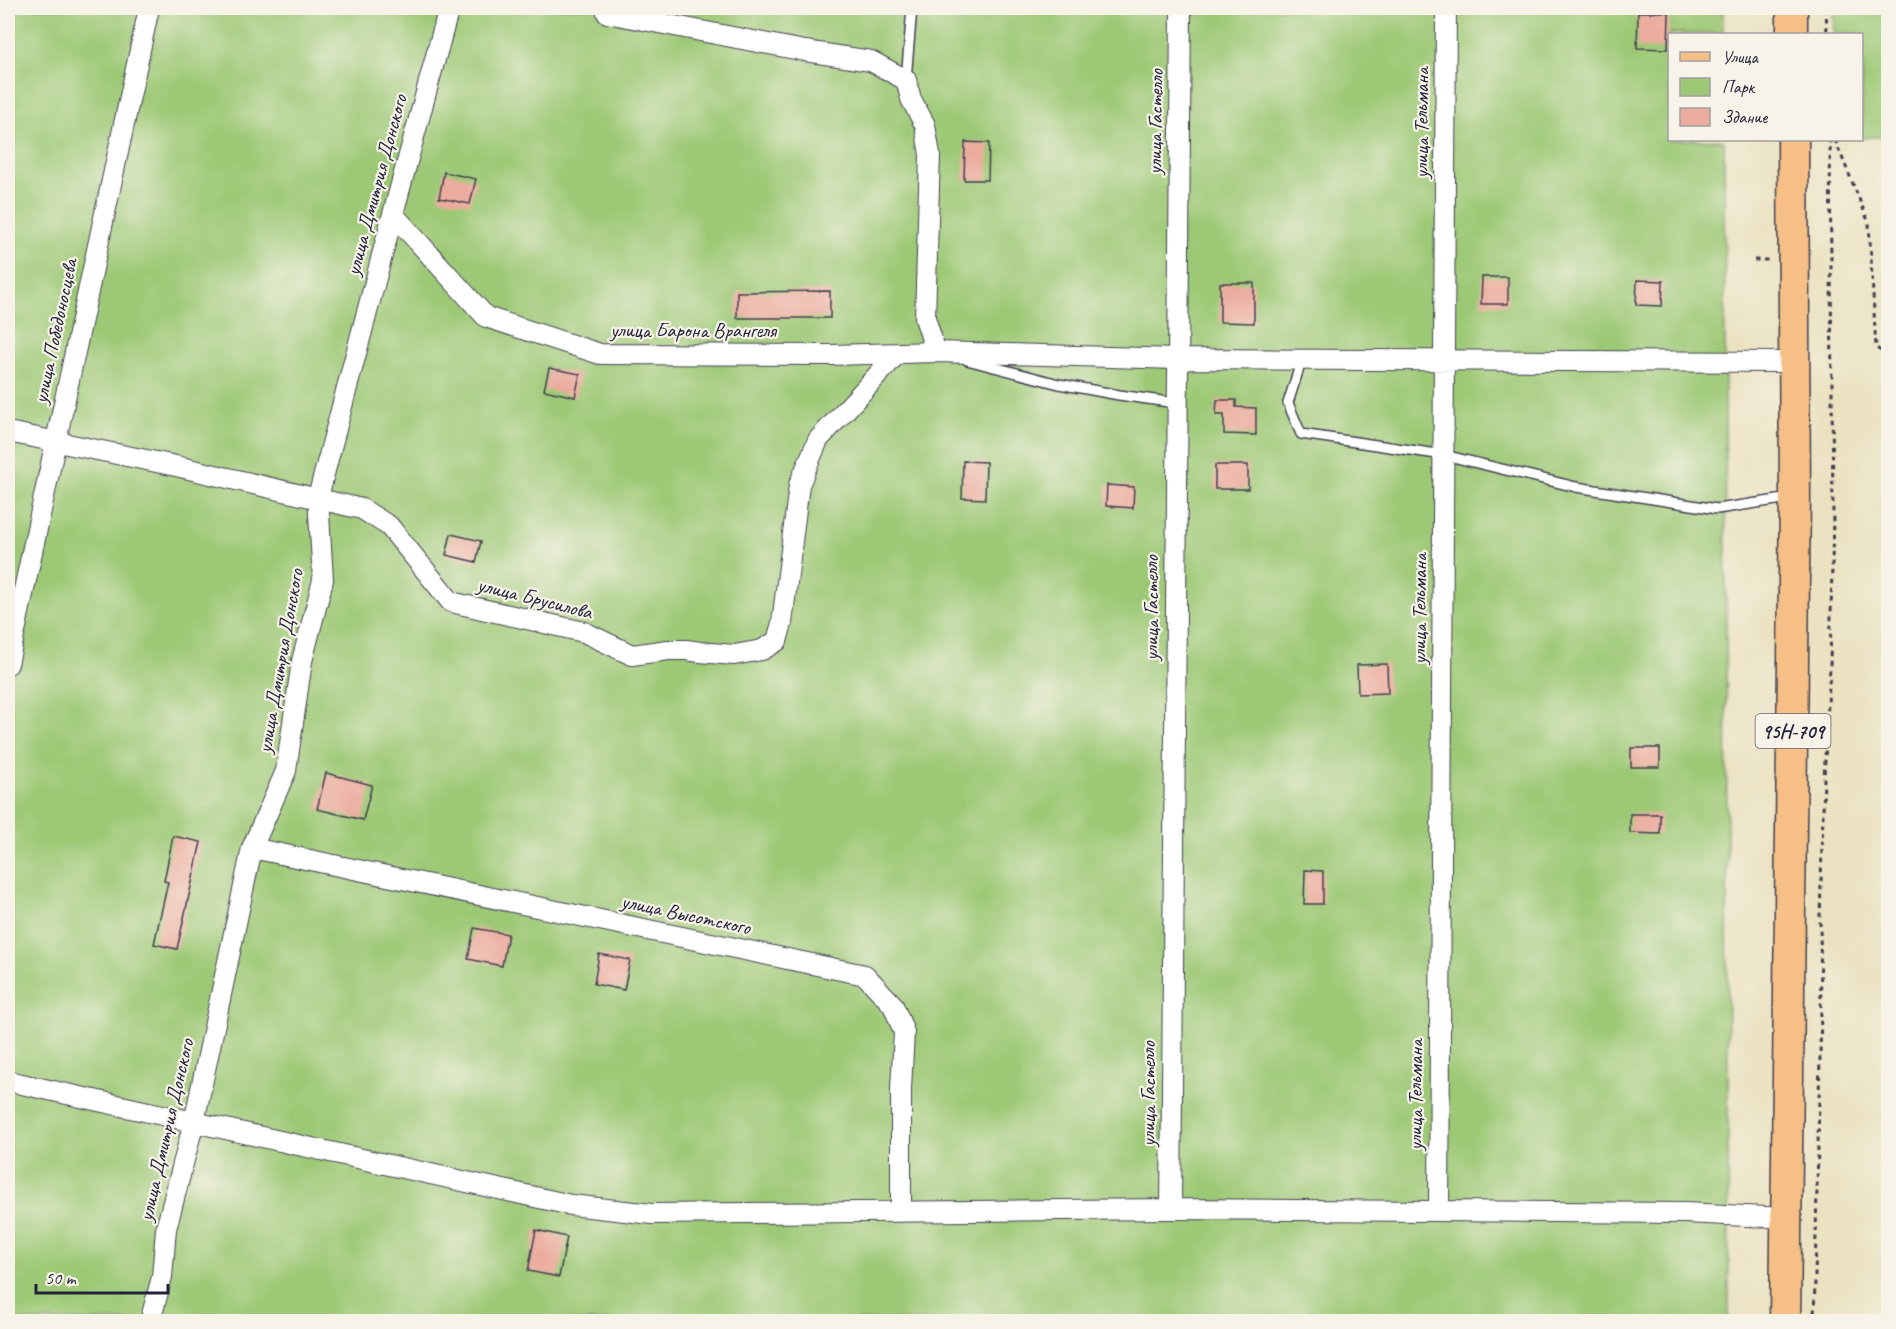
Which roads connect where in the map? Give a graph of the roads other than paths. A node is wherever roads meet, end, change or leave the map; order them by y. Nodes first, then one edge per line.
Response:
1 (149, 8) edge
2 (449, 8) edge
3 (912, 8) edge
4 (1181, 8) edge
5 (1446, 8) edge
6 (1792, 8) edge
7 (607, 13) dead end
8 (1792, 33) edge
9 (906, 80) junction
10 (1793, 141) edge
11 (393, 214) junction
12 (936, 352) junction
13 (897, 354) junction
14 (1177, 359) junction
15 (1302, 359) junction
16 (1443, 359) junction
17 (1794, 362) junction
18 (1176, 403) junction
19 (8, 432) edge
20 (56, 443) junction
21 (1444, 455) junction
22 (318, 497) junction
23 (1796, 497) junction
24 (8, 664) edge
25 (252, 848) junction
26 (8, 1081) edge
27 (194, 1122) junction
28 (1171, 1209) junction
29 (1439, 1210) junction
30 (902, 1212) junction
31 (1788, 1218) junction
32 (150, 1322) edge
33 (1785, 1322) edge

1 - 20 street, улица Победоносцева
2 - 11 street, улица Дмитрия Донского
3 - 9 lane
4 - 14 street, улица Гастелло
5 - 16 street, улица Тельмана
6 - 8 main road
7 - 9 street
9 - 12 street
10 - 17 main road, 95Н-709
11 - 13 street, улица Барона Врангеля
11 - 22 street, улица Дмитрия Донского
12 - 13 street, улица Барона Врангеля
12 - 14 street, улица Барона Врангеля
12 - 18 lane
13 - 22 street, улица Брусилова
14 - 15 street, улица Барона Врангеля
14 - 18 street, улица Гастелло
15 - 16 street, улица Барона Врангеля
15 - 21 lane
16 - 17 street, улица Барона Врангеля
16 - 21 street, улица Тельмана
17 - 23 main road, 95Н-709
18 - 28 street, улица Гастелло
19 - 20 street, улица Брусилова
20 - 22 street, улица Брусилова
20 - 24 street, улица Победоносцева
21 - 23 lane
21 - 29 street, улица Тельмана
22 - 25 street, улица Дмитрия Донского
23 - 31 main road, 95Н-709
25 - 27 street, улица Дмитрия Донского
25 - 30 street, улица Высотского
26 - 27 street
27 - 30 street
27 - 32 street, улица Дмитрия Донского
28 - 29 street
28 - 30 street
29 - 31 street
31 - 33 main road, 95Н-709

